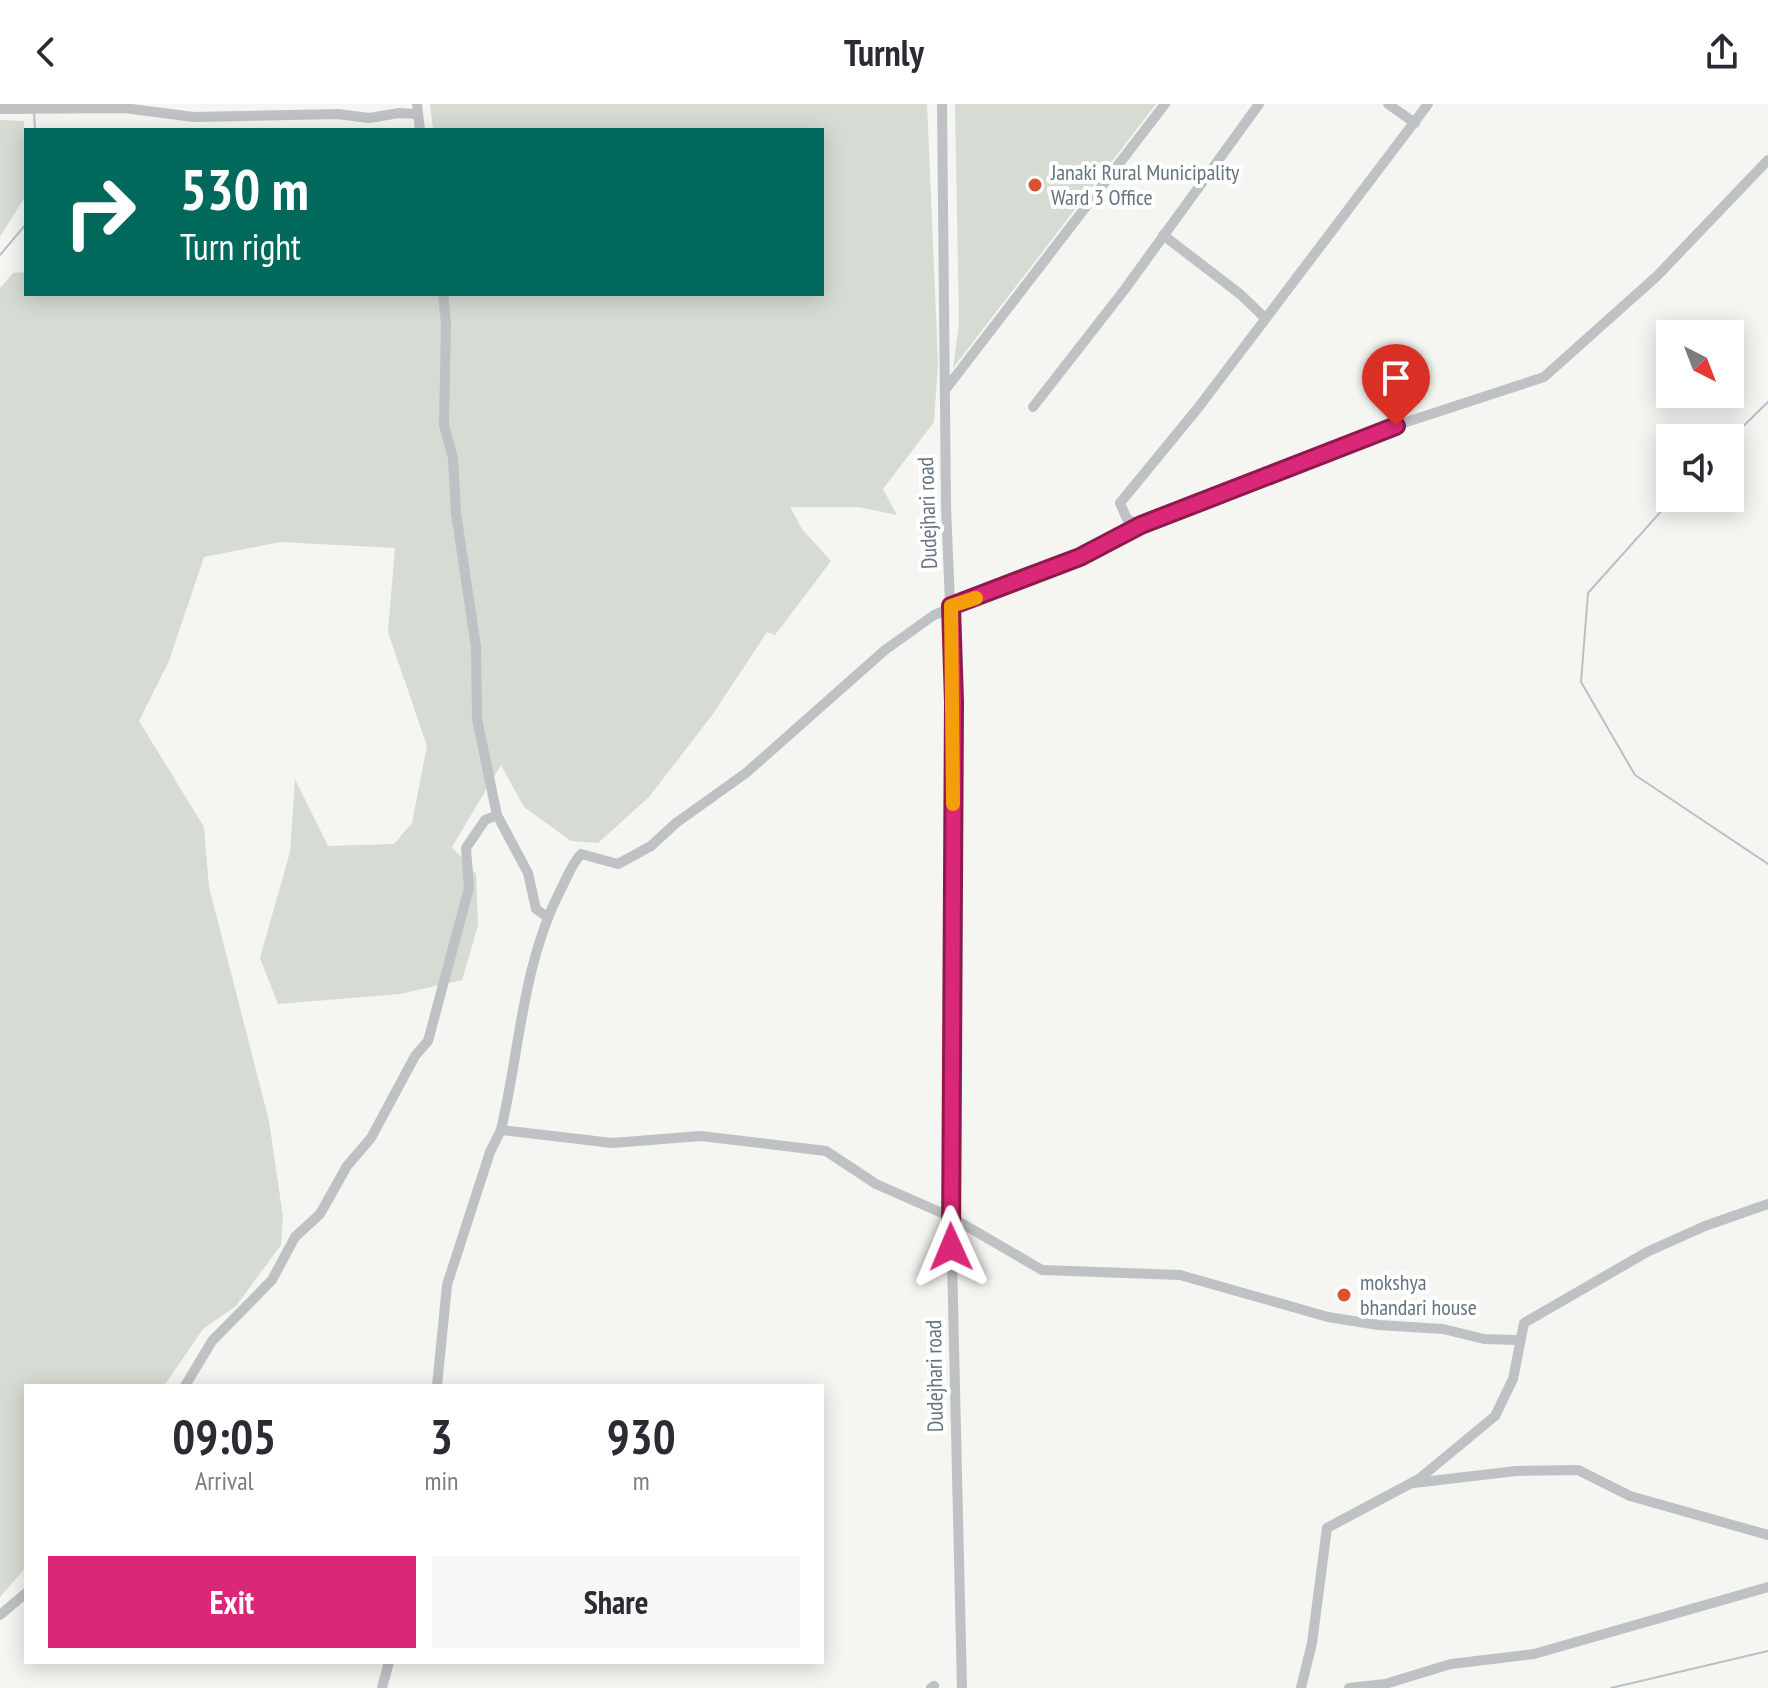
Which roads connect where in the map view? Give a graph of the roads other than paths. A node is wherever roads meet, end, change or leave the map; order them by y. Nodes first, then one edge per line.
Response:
1 (942, 104) edge
2 (1165, 104) edge
3 (1259, 104) edge
4 (1388, 104) edge
5 (1428, 104) edge
6 (74, 106) edge
7 (0, 109) edge
8 (417, 109) edge
9 (1415, 123) junction
10 (1768, 160) edge
11 (1163, 235) junction
12 (443, 296) edge
13 (1265, 318) junction
14 (945, 390) junction
15 (1033, 407) dead end
16 (1141, 525) junction
17 (951, 606) junction
18 (497, 815) junction
19 (546, 916) junction
20 (501, 1130) junction
21 (1768, 1204) edge
22 (951, 1217) junction
23 (1518, 1340) junction
24 (186, 1384) edge
25 (437, 1384) edge
26 (1417, 1480) junction
27 (1768, 1535) edge
28 (1768, 1587) edge
29 (24, 1595) edge
30 (0, 1615) edge
31 (388, 1664) edge
32 (382, 1688) edge
33 (962, 1688) edge
34 (1301, 1688) edge
35 (1349, 1688) edge

1 - 14 street, Dudejhari road
2 - 14 street
3 - 11 street
4 - 9 street
5 - 9 street
6 - 7 street
6 - 8 street
9 - 13 street
10 - 16 street
11 - 13 street
11 - 15 street
12 - 18 street
13 - 16 street
14 - 17 street, Dudejhari road
16 - 17 street
17 - 19 street
17 - 22 street, Dudejhari road
18 - 19 street
18 - 24 street
19 - 20 street
20 - 22 street
20 - 25 street
21 - 23 street
22 - 23 street
22 - 33 street, Dudejhari road
23 - 26 street
26 - 27 street
26 - 34 street
28 - 35 street
29 - 30 street
31 - 32 street

